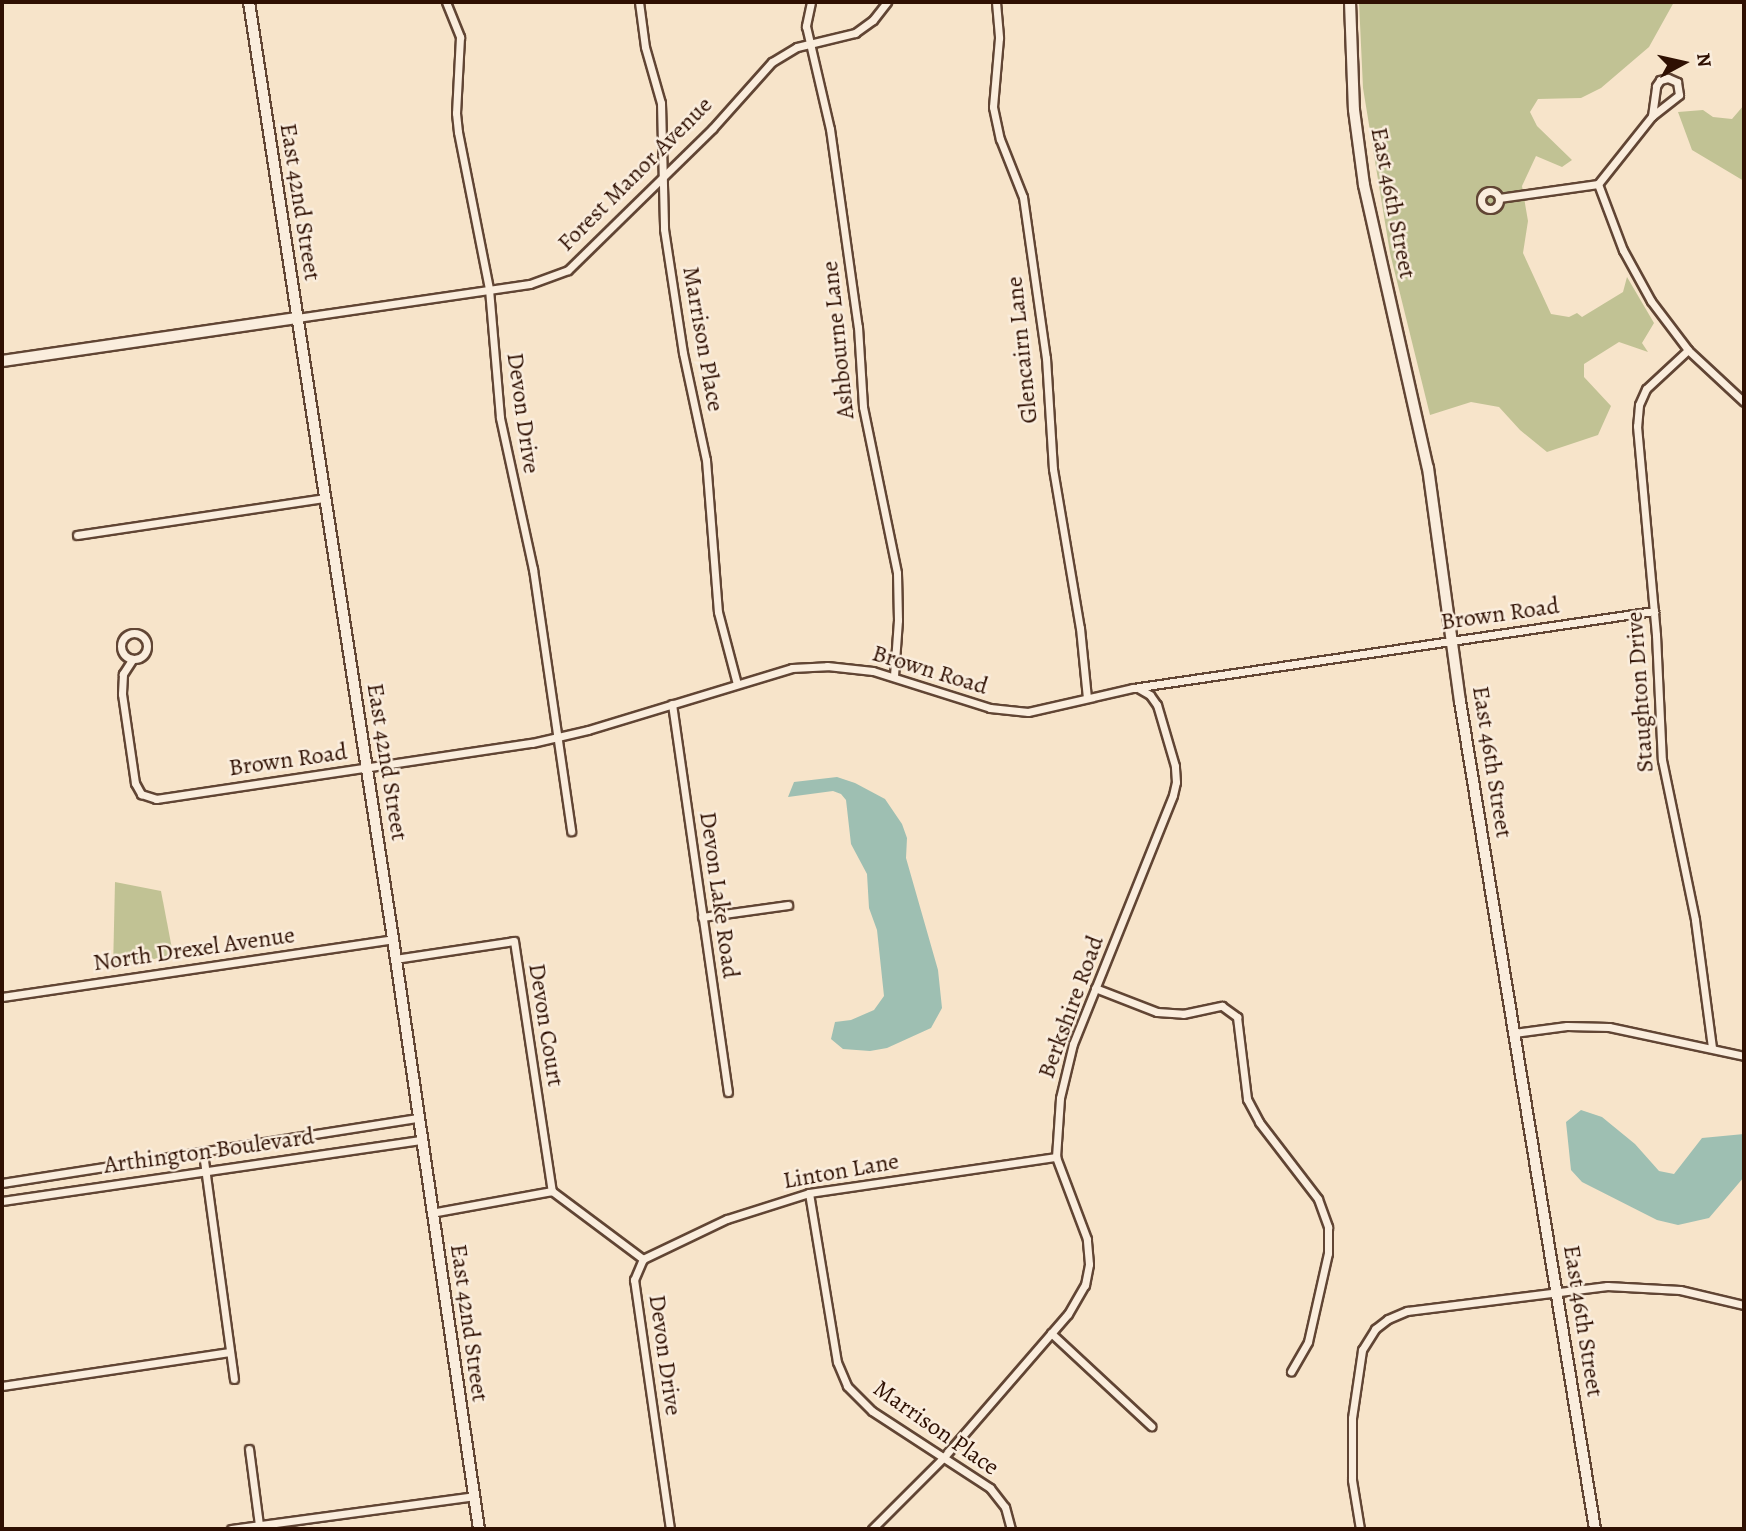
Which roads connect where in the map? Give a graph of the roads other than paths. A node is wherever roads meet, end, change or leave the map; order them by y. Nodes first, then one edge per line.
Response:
1 (249, 2) edge
2 (446, 2) edge
3 (639, 2) edge
4 (811, 2) edge
5 (887, 2) edge
6 (996, 2) edge
7 (1350, 2) edge
8 (810, 44) junction
9 (1652, 116) junction
10 (662, 177) junction
11 (1598, 184) junction
12 (1499, 198) dead end
13 (489, 289) junction
14 (297, 318) junction
15 (1688, 350) junction
16 (2, 361) edge
17 (1744, 401) edge
18 (325, 498) junction
19 (77, 535) dead end
20 (1654, 611) junction
21 (1452, 640) junction
22 (132, 660) dead end
23 (894, 676) junction
24 (737, 684) junction
25 (1136, 688) junction
26 (1087, 698) junction
27 (672, 704) junction
28 (558, 737) junction
29 (366, 768) junction
30 (571, 831) dead end
31 (788, 905) dead end
32 (702, 917) junction
33 (393, 939) junction
34 (396, 958) junction
35 (1095, 988) junction
36 (2, 997) edge
37 (1514, 1033) junction
38 (1712, 1048) junction
39 (1744, 1056) edge
40 (728, 1092) dead end
41 (418, 1118) junction
42 (421, 1140) junction
43 (203, 1153) junction
44 (1056, 1157) junction
45 (206, 1170) junction
46 (2, 1182) edge
47 (552, 1191) junction
48 (809, 1194) junction
49 (2, 1201) edge
50 (431, 1213) junction
51 (643, 1259) junction
52 (1557, 1292) junction
53 (1744, 1305) edge
54 (1051, 1334) junction
55 (229, 1352) junction
56 (1291, 1372) dead end
57 (234, 1379) dead end
58 (2, 1386) edge
59 (1151, 1426) dead end
60 (249, 1449) dead end
61 (944, 1457) junction
62 (474, 1496) junction
63 (259, 1525) junction
64 (231, 1529) edge
65 (479, 1529) edge
66 (670, 1529) edge
67 (872, 1529) edge
68 (1011, 1529) edge
69 (1360, 1529) edge
70 (1595, 1529) edge

1 - 14 street, East 42nd Street
2 - 13 street, Devon Drive
3 - 10 street, Marrison Place
4 - 8 street, Ashbourne Lane
5 - 8 street, Forest Manor Avenue
6 - 26 street, Glencairn Lane
7 - 21 main road, East 46th Street
8 - 10 street, Forest Manor Avenue
8 - 23 street, Ashbourne Lane
9 - 9 street
9 - 11 street
10 - 13 street, Forest Manor Avenue
10 - 24 street, Marrison Place
11 - 12 street
11 - 15 street
13 - 14 street, Forest Manor Avenue
13 - 28 street, Devon Drive
14 - 16 street, Forest Manor Avenue
14 - 18 street, East 42nd Street
15 - 17 street
15 - 20 street, Staughton Drive
18 - 19 street
18 - 29 street, East 42nd Street
20 - 21 street, Brown Road
20 - 38 street, Staughton Drive
21 - 25 street, Brown Road
21 - 37 main road, East 46th Street
22 - 29 street, Brown Road
23 - 24 street, Brown Road
23 - 26 street, Brown Road
24 - 27 street, Brown Road
25 - 26 street, Brown Road
25 - 35 street, Berkshire Road
27 - 28 street, Brown Road
27 - 32 street, Devon Lake Road
28 - 29 street, Brown Road
28 - 30 street, Devon Drive
29 - 33 street, East 42nd Street
31 - 32 street
32 - 40 street, Devon Lake Road
33 - 34 street, East 42nd Street
33 - 36 street, North Drexel Avenue
34 - 41 street, East 42nd Street
34 - 47 street, Devon Court
35 - 44 street, Berkshire Road
35 - 56 street
37 - 38 street
37 - 52 main road, East 46th Street
38 - 39 street
41 - 42 street, East 42nd Street
41 - 43 street, Arthington Boulevard
42 - 45 street, Arthington Boulevard
42 - 50 street, East 42nd Street
43 - 45 street
43 - 46 street, Arthington Boulevard
44 - 48 street, Linton Lane
44 - 54 street, Berkshire Road
45 - 49 street, Arthington Boulevard
45 - 55 street
47 - 50 street
47 - 51 street
48 - 51 street, Linton Lane
48 - 61 street, Marrison Place
50 - 62 street, East 42nd Street
51 - 66 street, Devon Drive
52 - 53 street
52 - 69 street
52 - 70 main road, East 46th Street
54 - 59 street
54 - 61 street, Berkshire Road
55 - 57 street
55 - 58 street
60 - 63 street
61 - 67 street, Berkshire Road
61 - 68 street, Marrison Place
62 - 63 street
62 - 65 street, East 42nd Street
63 - 64 street

